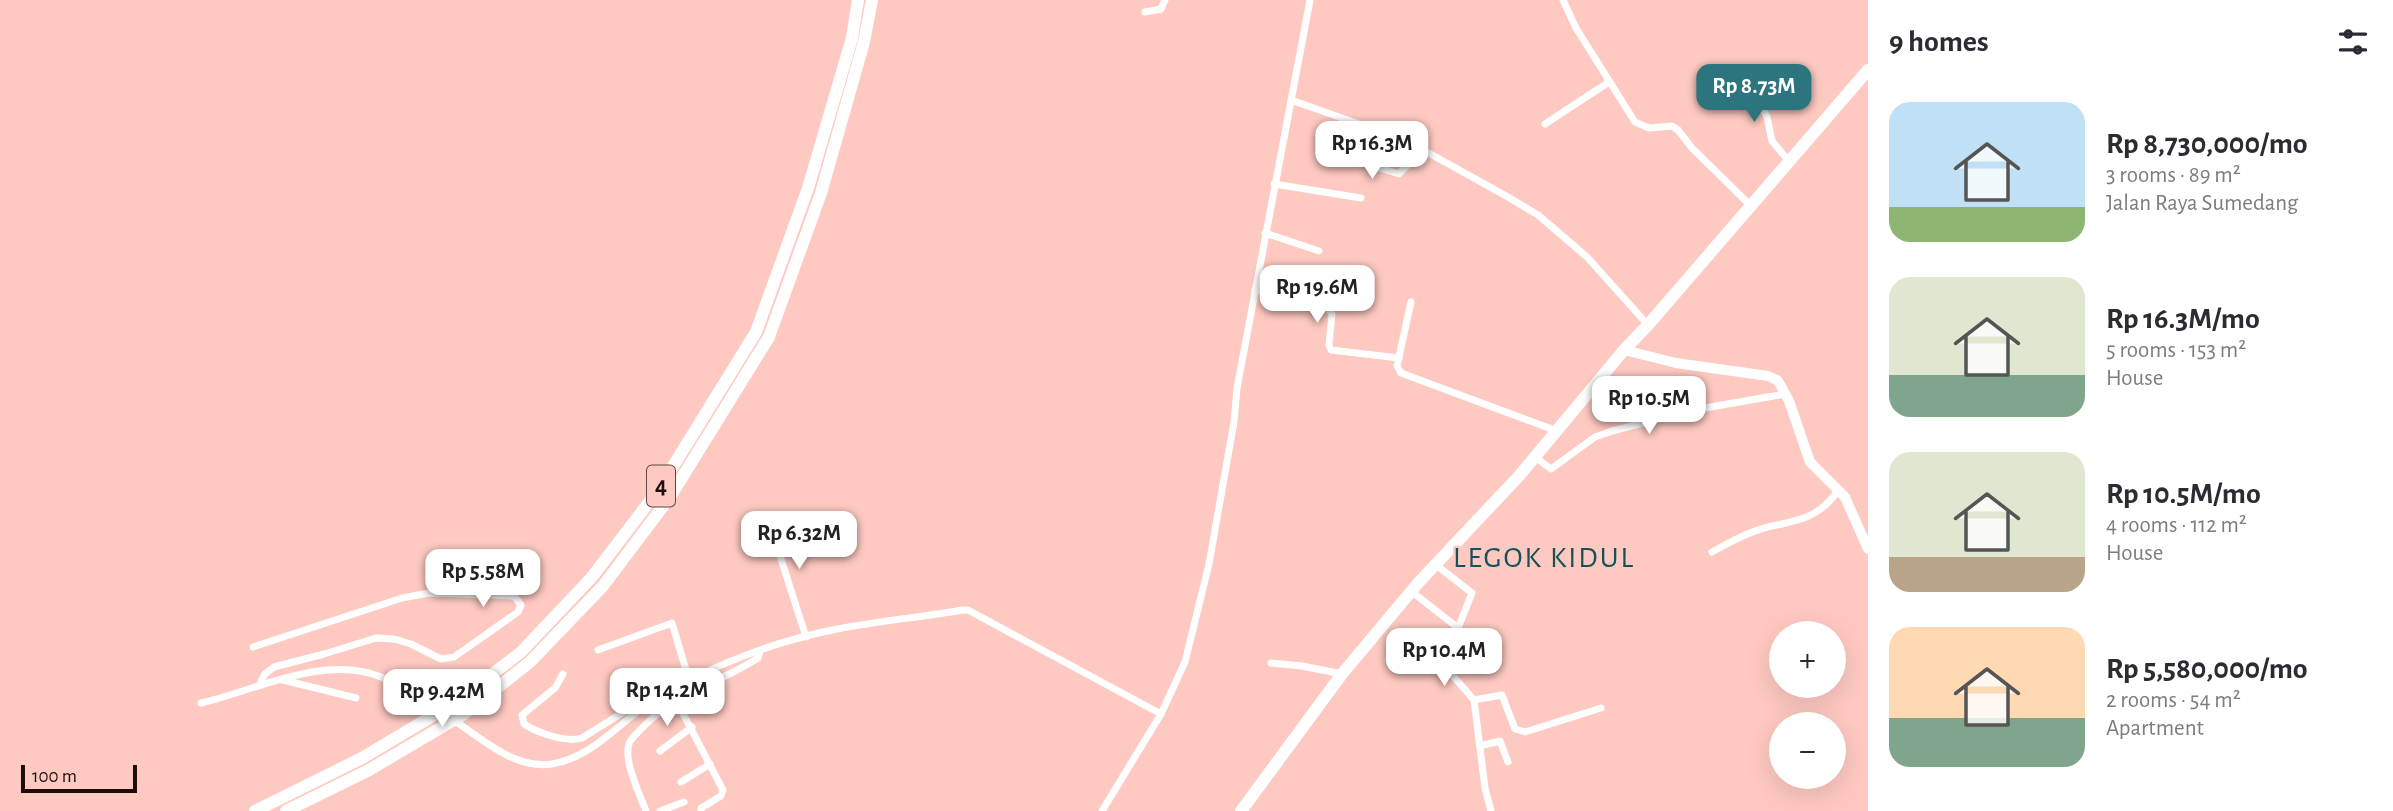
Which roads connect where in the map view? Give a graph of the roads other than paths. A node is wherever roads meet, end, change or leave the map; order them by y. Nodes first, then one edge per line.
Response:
1 (858, 0) edge
2 (872, 0) edge
3 (1165, 0) edge
4 (1310, 0) edge
5 (1563, 0) edge
6 (1144, 12) dead end
7 (1740, 69) dead end
8 (1868, 70) edge
9 (1609, 82) junction
10 (1291, 100) junction
11 (1545, 124) dead end
12 (1366, 127) junction
13 (1423, 149) junction
14 (1789, 161) junction
15 (1273, 184) junction
16 (1361, 198) dead end
17 (1751, 206) junction
18 (1265, 233) junction
19 (1319, 251) dead end
20 (1255, 290) junction
21 (1411, 302) dead end
22 (1648, 325) junction
23 (1624, 350) junction
24 (1399, 358) junction
25 (1785, 394) junction
26 (1558, 431) junction
27 (1535, 457) junction
28 (1839, 489) junction
29 (771, 518) dead end
30 (1868, 549) edge
31 (1712, 552) dead end
32 (1435, 564) junction
33 (1412, 591) junction
34 (1458, 628) junction
35 (807, 637) junction
36 (253, 647) dead end
37 (598, 650) dead end
38 (760, 650) junction
39 (1271, 663) dead end
40 (563, 674) dead end
41 (1342, 674) junction
42 (282, 680) junction
43 (689, 680) junction
44 (262, 685) junction
45 (356, 698) dead end
46 (676, 700) junction
47 (650, 701) junction
48 (1474, 701) junction
49 (201, 703) dead end
50 (1601, 708) dead end
51 (1161, 714) junction
52 (692, 727) junction
53 (1480, 746) junction
54 (660, 751) dead end
55 (1508, 762) dead end
56 (710, 764) junction
57 (681, 782) dead end
58 (684, 802) dead end
59 (255, 811) edge
60 (286, 811) edge
61 (646, 811) edge
62 (660, 811) edge
63 (701, 811) edge
64 (1102, 811) edge
65 (1241, 811) edge
66 (1492, 811) edge

1 - 59 highway, 4
2 - 60 highway, 4
3 - 6 street
4 - 10 street
5 - 9 street
7 - 14 street
8 - 14 highway
9 - 11 street
9 - 17 street
10 - 12 street
10 - 15 street
12 - 13 street
12 - 13 street
13 - 22 street
14 - 17 highway
15 - 16 street
15 - 18 street
17 - 22 highway
18 - 19 street
18 - 20 street
20 - 24 street
20 - 51 street
21 - 24 street
22 - 23 highway
23 - 25 street
23 - 26 highway
24 - 26 street
25 - 27 street
25 - 28 street
26 - 27 highway
27 - 32 highway
28 - 30 street
28 - 31 street
29 - 35 street
32 - 33 highway
32 - 34 street
33 - 34 street
33 - 41 highway
34 - 48 street
35 - 38 street
35 - 51 street
36 - 44 street
37 - 43 street
38 - 43 street
38 - 46 street
39 - 41 street
40 - 47 street
41 - 65 highway
42 - 44 street
42 - 45 street
42 - 47 street
43 - 47 street
44 - 49 street
46 - 52 street
46 - 61 street
48 - 50 street
48 - 53 street
51 - 64 street
52 - 54 street
52 - 56 street
53 - 55 street
53 - 66 street
56 - 57 street
56 - 63 street
58 - 62 street

